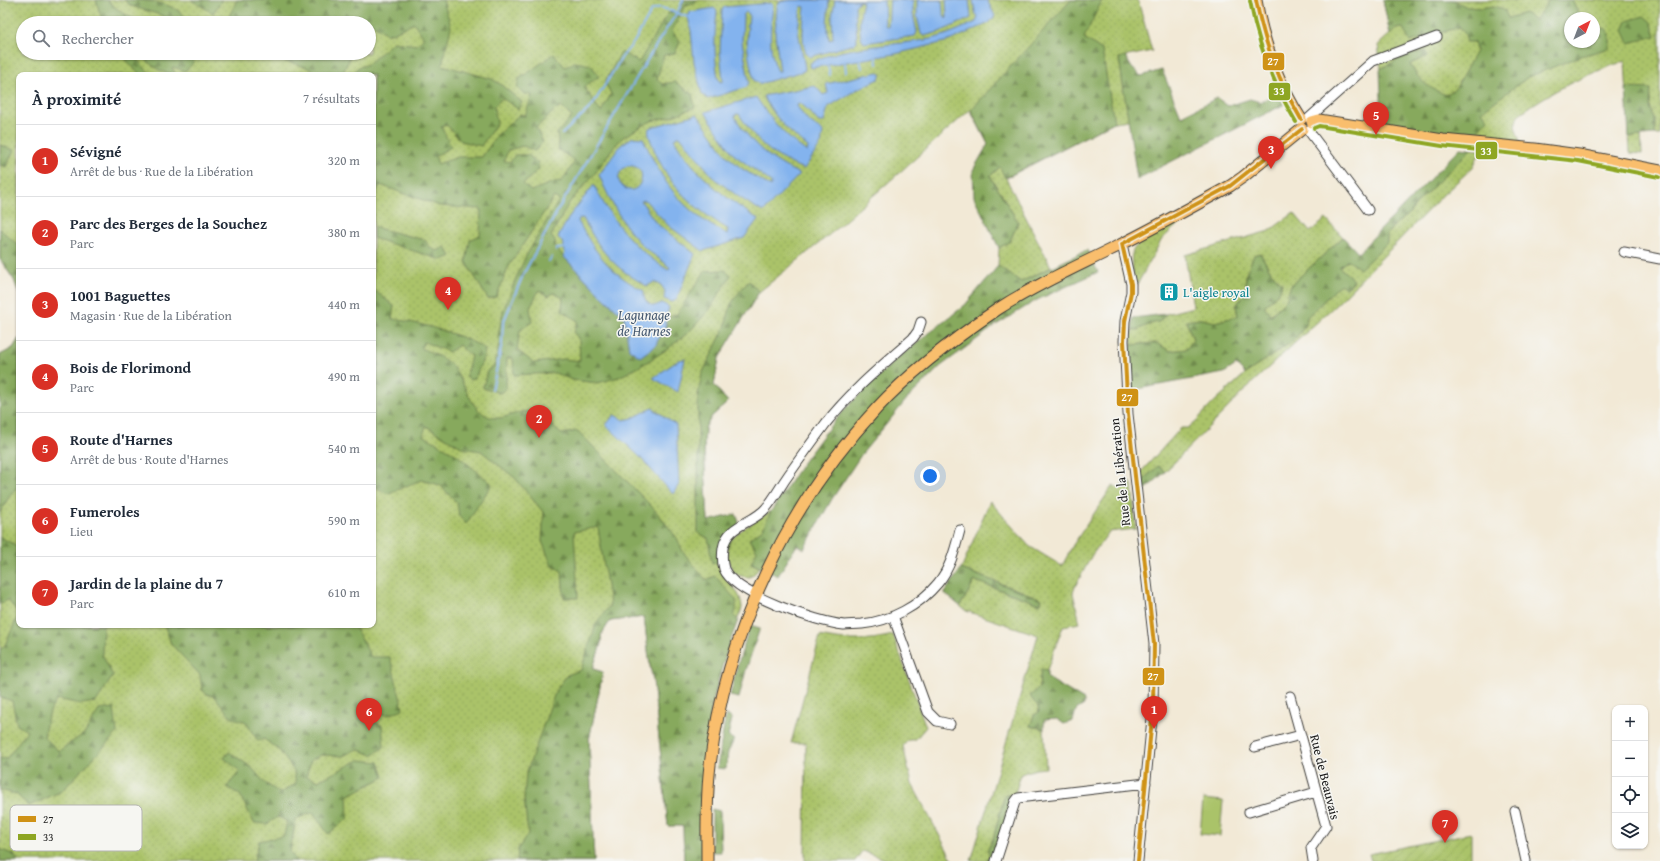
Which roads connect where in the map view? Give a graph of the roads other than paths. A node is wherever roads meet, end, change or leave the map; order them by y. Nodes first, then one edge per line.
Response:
1 (1256, 0) edge
2 (1437, 37) dead end
3 (1306, 123) junction
4 (1660, 171) edge
5 (1368, 210) dead end
6 (1122, 244) junction
7 (1624, 252) dead end
8 (1660, 258) edge
9 (921, 322) dead end
10 (960, 530) dead end
11 (756, 595) junction
12 (893, 616) junction
13 (1290, 696) dead end
14 (950, 724) dead end
15 (1301, 735) junction
16 (1255, 747) dead end
17 (1146, 783) junction
18 (1316, 792) junction
19 (1515, 811) dead end
20 (1249, 812) dead end
21 (707, 861) edge
22 (996, 861) edge
23 (1138, 861) edge
24 (1313, 861) edge
25 (1526, 861) edge

1 - 3 main road
2 - 3 street
3 - 4 main road
3 - 5 street
3 - 6 main road
6 - 11 main road
6 - 17 street, Rue de la Libération
7 - 8 street
9 - 11 street
10 - 12 street
11 - 12 street
11 - 21 main road
12 - 14 street
13 - 15 street, Rue de Beauvais
15 - 16 street
15 - 18 street, Rue de Beauvais
17 - 22 street
17 - 23 street, Rue de la Libération
18 - 20 street
18 - 24 street, Rue de Beauvais
19 - 25 street

